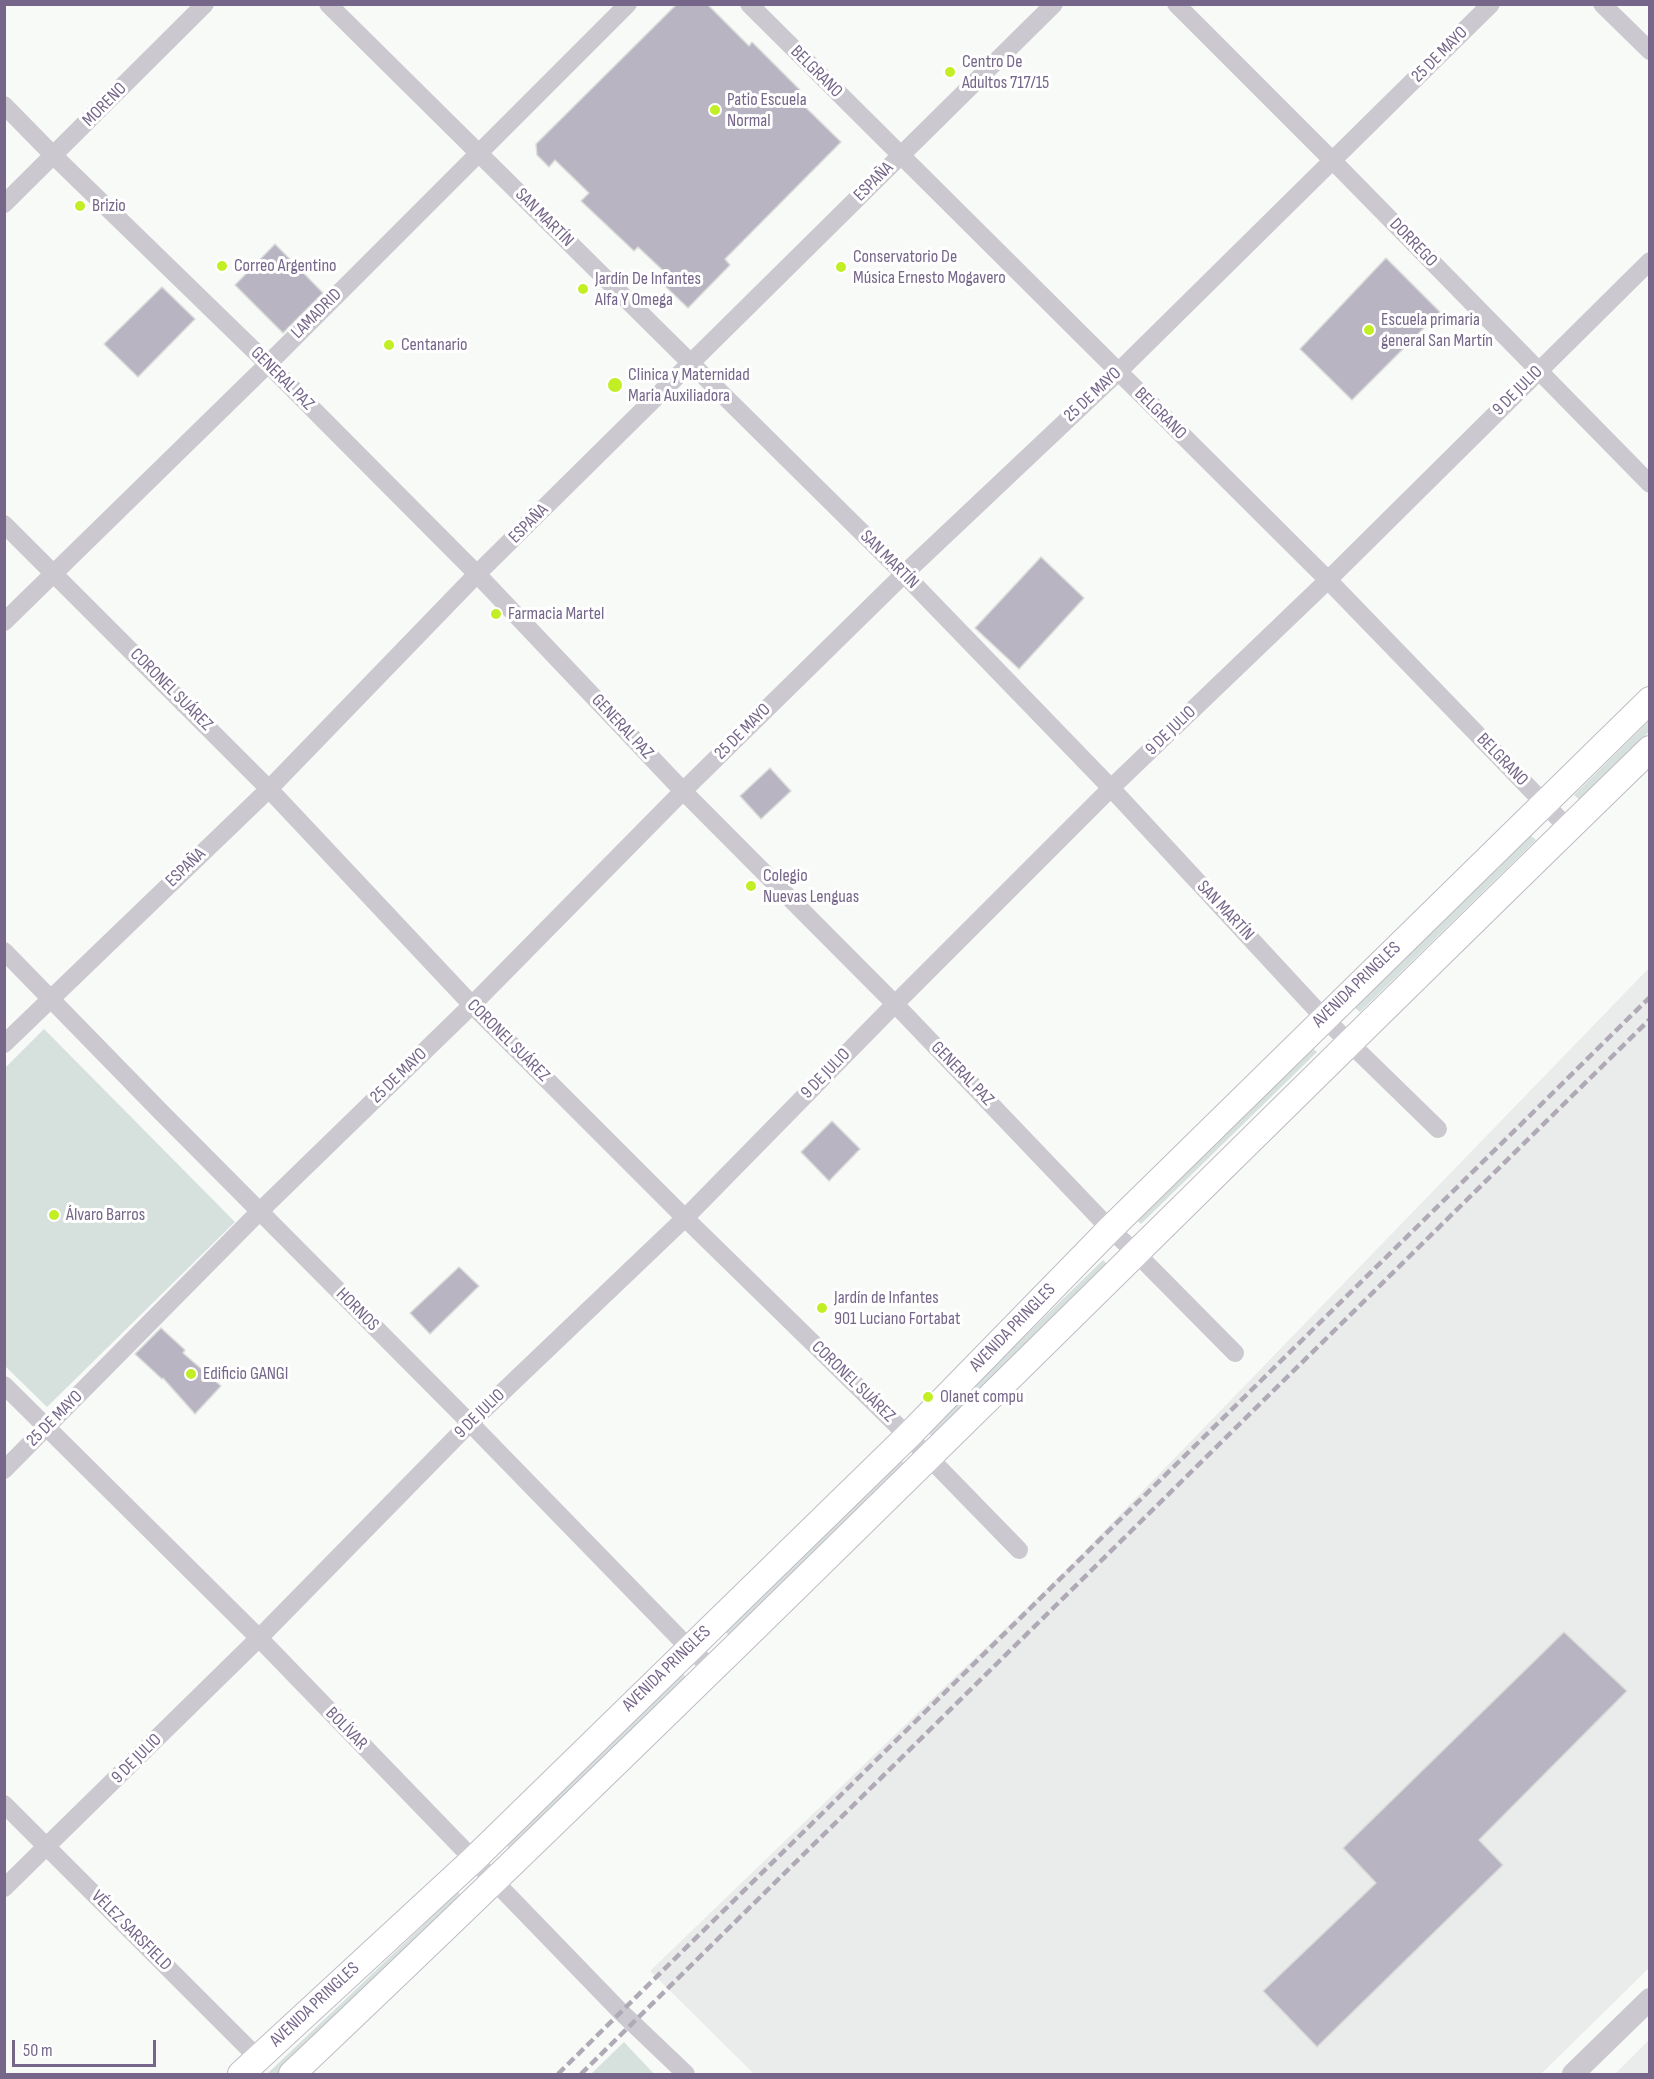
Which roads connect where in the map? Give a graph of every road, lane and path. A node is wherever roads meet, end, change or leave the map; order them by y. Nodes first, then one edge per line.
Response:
1 (205, 4) edge
2 (328, 4) edge
3 (628, 4) edge
4 (748, 4) edge
5 (1054, 4) edge
6 (1176, 4) edge
7 (1491, 4) edge
8 (1602, 4) edge
9 (1650, 51) edge
10 (4, 105) edge
11 (478, 153) junction
12 (54, 156) junction
13 (900, 156) junction
14 (1333, 161) junction
15 (4, 204) edge
16 (1650, 261) edge
17 (268, 364) junction
18 (691, 364) junction
19 (1538, 371) junction
20 (1118, 372) junction
21 (1650, 484) edge
22 (4, 524) edge
23 (54, 573) junction
24 (477, 574) junction
25 (904, 574) junction
26 (1328, 580) junction
27 (4, 622) edge
28 (1650, 700) edge
29 (1650, 749) edge
30 (1111, 788) junction
31 (269, 789) junction
32 (683, 791) junction
33 (1544, 804) junction
34 (1568, 828) junction
35 (4, 951) edge
36 (51, 998) junction
37 (895, 1004) junction
38 (472, 1005) junction
39 (1324, 1018) junction
40 (1349, 1042) junction
41 (4, 1044) edge
42 (1438, 1129) dead end
43 (259, 1212) junction
44 (685, 1218) junction
45 (1110, 1229) junction
46 (1136, 1252) junction
47 (1235, 1353) dead end
48 (4, 1385) edge
49 (470, 1423) junction
50 (47, 1428) junction
51 (908, 1436) junction
52 (929, 1457) junction
53 (4, 1470) edge
54 (1019, 1550) dead end
55 (259, 1638) junction
56 (688, 1648) junction
57 (712, 1668) junction
58 (4, 1804) edge
59 (47, 1847) junction
60 (473, 1860) junction
61 (494, 1881) junction
62 (4, 1888) edge
63 (1650, 1999) edge
64 (249, 2066) edge
65 (292, 2074) edge
66 (686, 2074) edge
67 (1573, 2074) edge

1 - 12 street, MORENO
2 - 11 street, SAN MARTÍN
3 - 11 street, LAMADRID
4 - 13 street, BELGRANO
5 - 13 street, ESPAÑA
6 - 14 street, DORREGO
7 - 14 street, 25 DE MAYO
8 - 9 street
10 - 12 street, GENERAL PAZ
11 - 17 street, LAMADRID
11 - 18 street, SAN MARTÍN
12 - 15 street, MORENO
12 - 17 street, GENERAL PAZ
13 - 18 street, ESPAÑA
13 - 20 street, BELGRANO
14 - 19 street, DORREGO
14 - 20 street, 25 DE MAYO
16 - 19 street, 9 DE JULIO
17 - 23 street, LAMADRID
17 - 24 street, GENERAL PAZ
18 - 24 street, ESPAÑA
18 - 25 street, SAN MARTÍN
19 - 21 street, DORREGO
19 - 26 street, 9 DE JULIO
20 - 25 street, 25 DE MAYO
20 - 26 street, BELGRANO
22 - 23 street, CORONEL SUÁREZ
23 - 27 street, LAMADRID
23 - 31 street, CORONEL SUÁREZ
24 - 31 street, ESPAÑA
24 - 32 street, GENERAL PAZ
25 - 30 street, SAN MARTÍN
25 - 32 street, 25 DE MAYO
26 - 30 street, 9 DE JULIO
26 - 33 street, BELGRANO
28 - 33 main road, AVENIDA PRINGLES
29 - 34 main road, AVENIDA PRINGLES
30 - 37 street, 9 DE JULIO
30 - 39 street, SAN MARTÍN
31 - 36 street, ESPAÑA
31 - 38 street, CORONEL SUÁREZ
32 - 37 street, GENERAL PAZ
32 - 38 street, 25 DE MAYO
33 - 34 street, BELGRANO
33 - 39 main road, AVENIDA PRINGLES
34 - 40 main road, AVENIDA PRINGLES
35 - 36 street, HORNOS
36 - 41 street, ESPAÑA
36 - 43 street, HORNOS
37 - 44 street, 9 DE JULIO
37 - 45 street, GENERAL PAZ
38 - 43 street, 25 DE MAYO
38 - 44 street, CORONEL SUÁREZ
39 - 40 street, SAN MARTÍN
39 - 45 main road, AVENIDA PRINGLES
40 - 42 street, SAN MARTÍN
40 - 46 main road, AVENIDA PRINGLES
43 - 49 street, HORNOS
43 - 50 street, 25 DE MAYO
44 - 49 street, 9 DE JULIO
44 - 51 street, CORONEL SUÁREZ
45 - 46 street, GENERAL PAZ
45 - 51 main road, AVENIDA PRINGLES
46 - 47 street, GENERAL PAZ
46 - 52 main road, AVENIDA PRINGLES
48 - 50 street, BOLÍVAR
49 - 55 street, 9 DE JULIO
49 - 56 street, HORNOS
50 - 53 street, 25 DE MAYO
50 - 55 street, BOLÍVAR
51 - 52 street, CORONEL SUÁREZ
51 - 56 main road, AVENIDA PRINGLES
52 - 54 street, CORONEL SUÁREZ
52 - 57 main road, AVENIDA PRINGLES
55 - 59 street, 9 DE JULIO
55 - 60 street, BOLÍVAR
56 - 57 street, HORNOS
56 - 60 main road, AVENIDA PRINGLES
57 - 61 main road, AVENIDA PRINGLES
58 - 59 street, VÉLEZ SARSFIELD
59 - 62 street, 9 DE JULIO
59 - 64 street, VÉLEZ SARSFIELD
60 - 61 street, BOLÍVAR
60 - 64 main road, AVENIDA PRINGLES
61 - 65 main road, AVENIDA PRINGLES
61 - 66 street, BOLÍVAR
63 - 67 street

